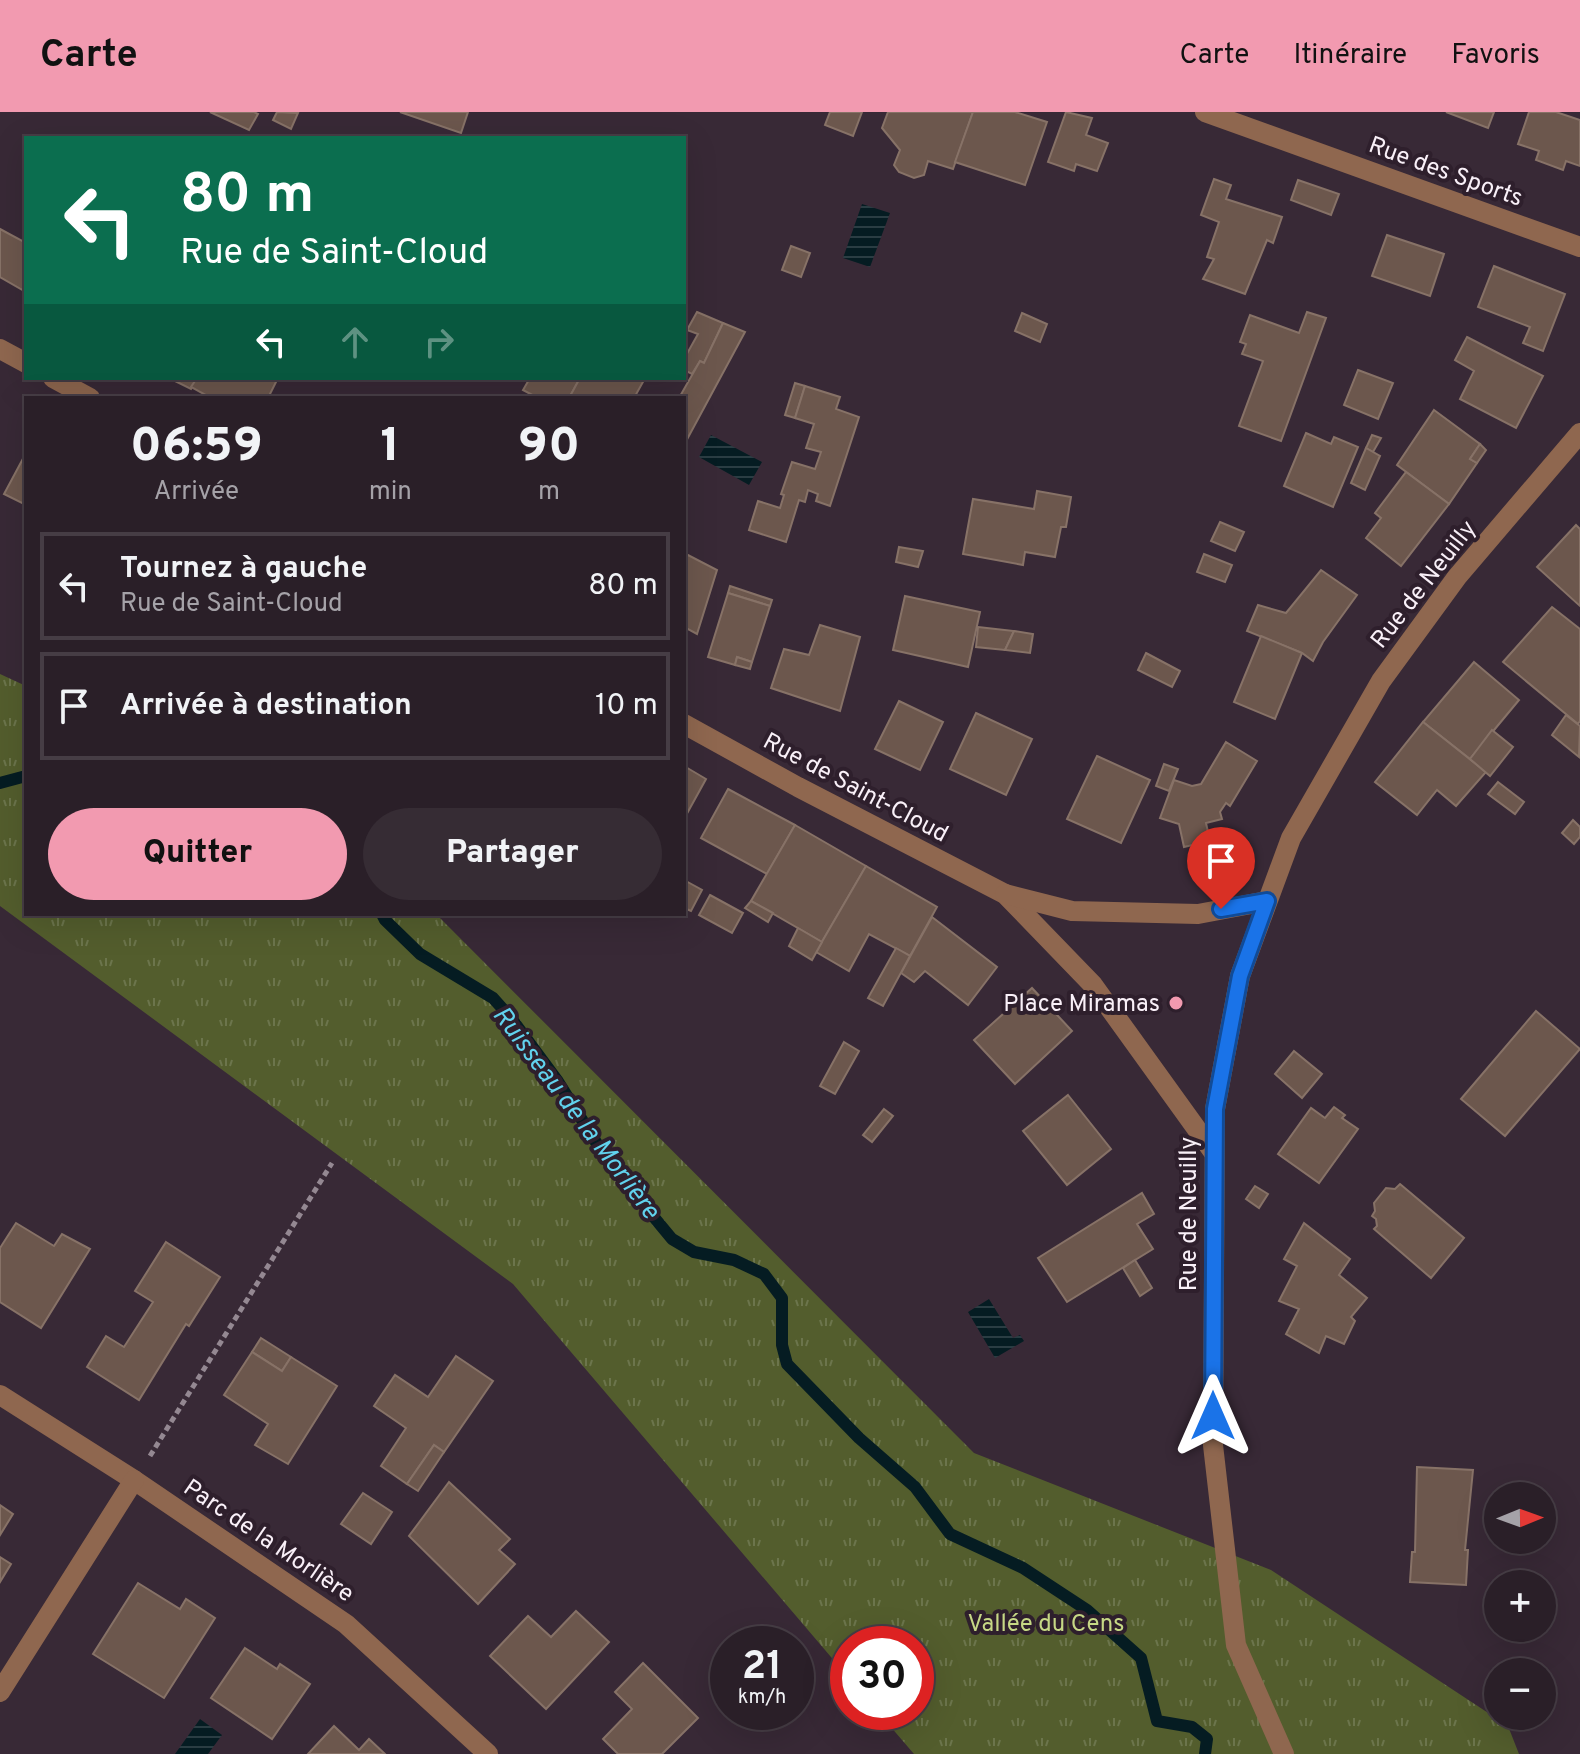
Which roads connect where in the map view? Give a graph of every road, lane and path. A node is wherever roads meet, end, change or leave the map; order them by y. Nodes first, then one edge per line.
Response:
1 (1205, 112) edge
2 (1580, 247) edge
3 (0, 349) edge
4 (24, 362) edge
5 (57, 380) edge
6 (86, 396) edge
7 (1580, 433) edge
8 (686, 725) edge
9 (1005, 894) junction
10 (1267, 901) junction
11 (1214, 1153) junction
12 (332, 1163) dead end
13 (0, 1395) edge
14 (134, 1480) junction
15 (0, 1692) edge
16 (488, 1754) edge
17 (1284, 1754) edge

1 - 2 street, Rue des Sports
3 - 4 street
5 - 6 street
7 - 10 street, Rue de Neuilly
8 - 9 street, Rue de Saint-Cloud
9 - 10 street, Rue de Saint-Cloud
9 - 11 street, Rue de Saint-Cloud
10 - 11 street, Rue de Neuilly
11 - 17 street, Rue de Neuilly
12 - 14 path
13 - 14 street, Parc de la Morlière
14 - 15 street
14 - 16 street, Parc de la Morlière

